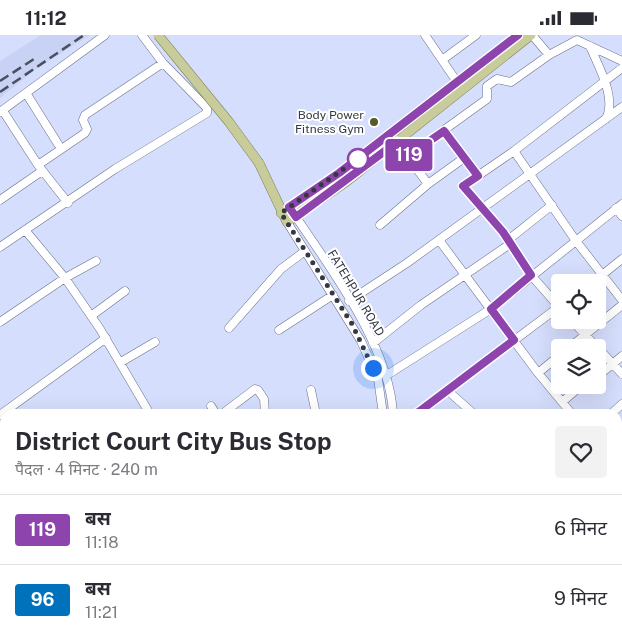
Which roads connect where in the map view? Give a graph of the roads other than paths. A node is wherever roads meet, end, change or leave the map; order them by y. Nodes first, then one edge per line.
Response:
1 (105, 35) edge
2 (142, 35) edge
3 (158, 35) edge
4 (426, 35) edge
5 (476, 35) edge
6 (518, 35) edge
7 (532, 35) edge
8 (590, 46) junction
9 (549, 55) junction
10 (442, 60) junction
11 (622, 61) edge
12 (163, 63) junction
13 (622, 68) edge
14 (457, 82) junction
15 (604, 82) junction
16 (26, 93) junction
17 (220, 97) dead end
18 (622, 107) edge
19 (207, 108) junction
20 (1, 112) edge
21 (606, 119) junction
22 (444, 131) junction
23 (397, 142) junction
24 (58, 144) dead end
25 (514, 151) junction
26 (408, 156) junction
27 (464, 158) junction
28 (40, 168) junction
29 (530, 174) junction
30 (478, 176) junction
31 (428, 184) junction
32 (271, 187) junction
33 (0, 200) edge
34 (68, 203) junction
35 (552, 205) junction
36 (619, 206) edge
37 (289, 207) junction
38 (482, 209) junction
39 (281, 213) junction
40 (622, 216) edge
41 (296, 217) junction
42 (287, 223) junction
43 (380, 225) dead end
44 (25, 230) junction
45 (439, 240) junction
46 (576, 241) junction
47 (509, 242) junction
48 (0, 247) edge
49 (305, 251) junction
50 (622, 259) edge
51 (96, 261) dead end
52 (601, 274) edge
53 (605, 274) edge
54 (466, 275) junction
55 (531, 275) junction
56 (65, 278) junction
57 (606, 280) edge
58 (125, 291) dead end
59 (333, 295) junction
60 (551, 297) edge
61 (622, 300) edge
62 (349, 301) junction
63 (622, 305) edge
64 (491, 309) junction
65 (551, 313) edge
66 (91, 316) junction
67 (0, 322) edge
68 (229, 328) dead end
69 (580, 329) edge
70 (279, 330) dead end
71 (585, 335) junction
72 (106, 339) junction
73 (580, 339) edge
74 (589, 339) edge
75 (514, 340) junction
76 (155, 342) dead end
77 (373, 343) junction
78 (622, 356) edge
79 (606, 358) edge
80 (551, 362) edge
81 (121, 363) junction
82 (613, 365) junction
83 (606, 370) edge
84 (538, 373) junction
85 (622, 374) edge
86 (387, 375) junction
87 (312, 391) dead end
88 (448, 391) junction
89 (571, 394) edge
90 (562, 402) junction
91 (211, 406) dead end
92 (8, 409) edge
93 (147, 409) edge
94 (213, 409) edge
95 (229, 409) edge
96 (265, 409) edge
97 (315, 409) edge
98 (383, 409) edge
99 (393, 409) edge
100 (423, 409) edge
101 (468, 409) edge
102 (568, 409) edge

1 - 16 street
2 - 12 street
3 - 32 main road, bridge
4 - 10 street
5 - 10 street
6 - 14 main road
7 - 9 street
7 - 23 main road
8 - 9 street
8 - 11 street
8 - 15 street
9 - 22 street
10 - 14 street
12 - 19 street
12 - 28 street
13 - 15 street
14 - 37 main road
15 - 21 street
15 - 25 street
16 - 20 street
16 - 24 street
17 - 19 street
18 - 21 street
19 - 34 street
20 - 28 street
21 - 29 street
22 - 26 street
22 - 27 street
23 - 26 street
23 - 41 main road
25 - 29 street
25 - 30 street
26 - 31 street
27 - 30 street
27 - 31 street
28 - 33 street
28 - 34 street
29 - 35 street
29 - 38 street
30 - 38 street
31 - 43 street
32 - 37 main road
32 - 39 main road
34 - 44 street
35 - 46 street
35 - 47 street
36 - 40 street
36 - 46 street
37 - 39 main road
37 - 41 main road
38 - 45 street
38 - 47 street
39 - 42 main road
41 - 42 main road
41 - 62 street, FATEHPUR ROAD
42 - 49 street
44 - 48 street
44 - 56 street
45 - 54 street
45 - 62 street
46 - 52 street
46 - 55 street
47 - 54 street
47 - 55 street
49 - 59 street
49 - 68 street
50 - 53 street
51 - 56 street
54 - 64 street
54 - 77 street
55 - 60 street
55 - 64 street
56 - 66 street
56 - 67 street
57 - 61 street
58 - 66 street
59 - 70 street
59 - 98 street
62 - 77 street, FATEHPUR ROAD
63 - 71 street
64 - 75 street
64 - 86 street
65 - 75 street
66 - 72 street
69 - 71 street
71 - 73 street
71 - 74 street
72 - 81 street
72 - 92 street
75 - 84 street
75 - 88 street
76 - 81 street
77 - 86 street, FATEHPUR ROAD
78 - 82 street
79 - 82 street
80 - 84 street
81 - 93 street
82 - 83 street
82 - 85 street
84 - 90 street
86 - 99 street, FATEHPUR ROAD
87 - 97 street
88 - 100 street
88 - 101 street
89 - 90 street
90 - 102 street
91 - 94 street
95 - 96 street

